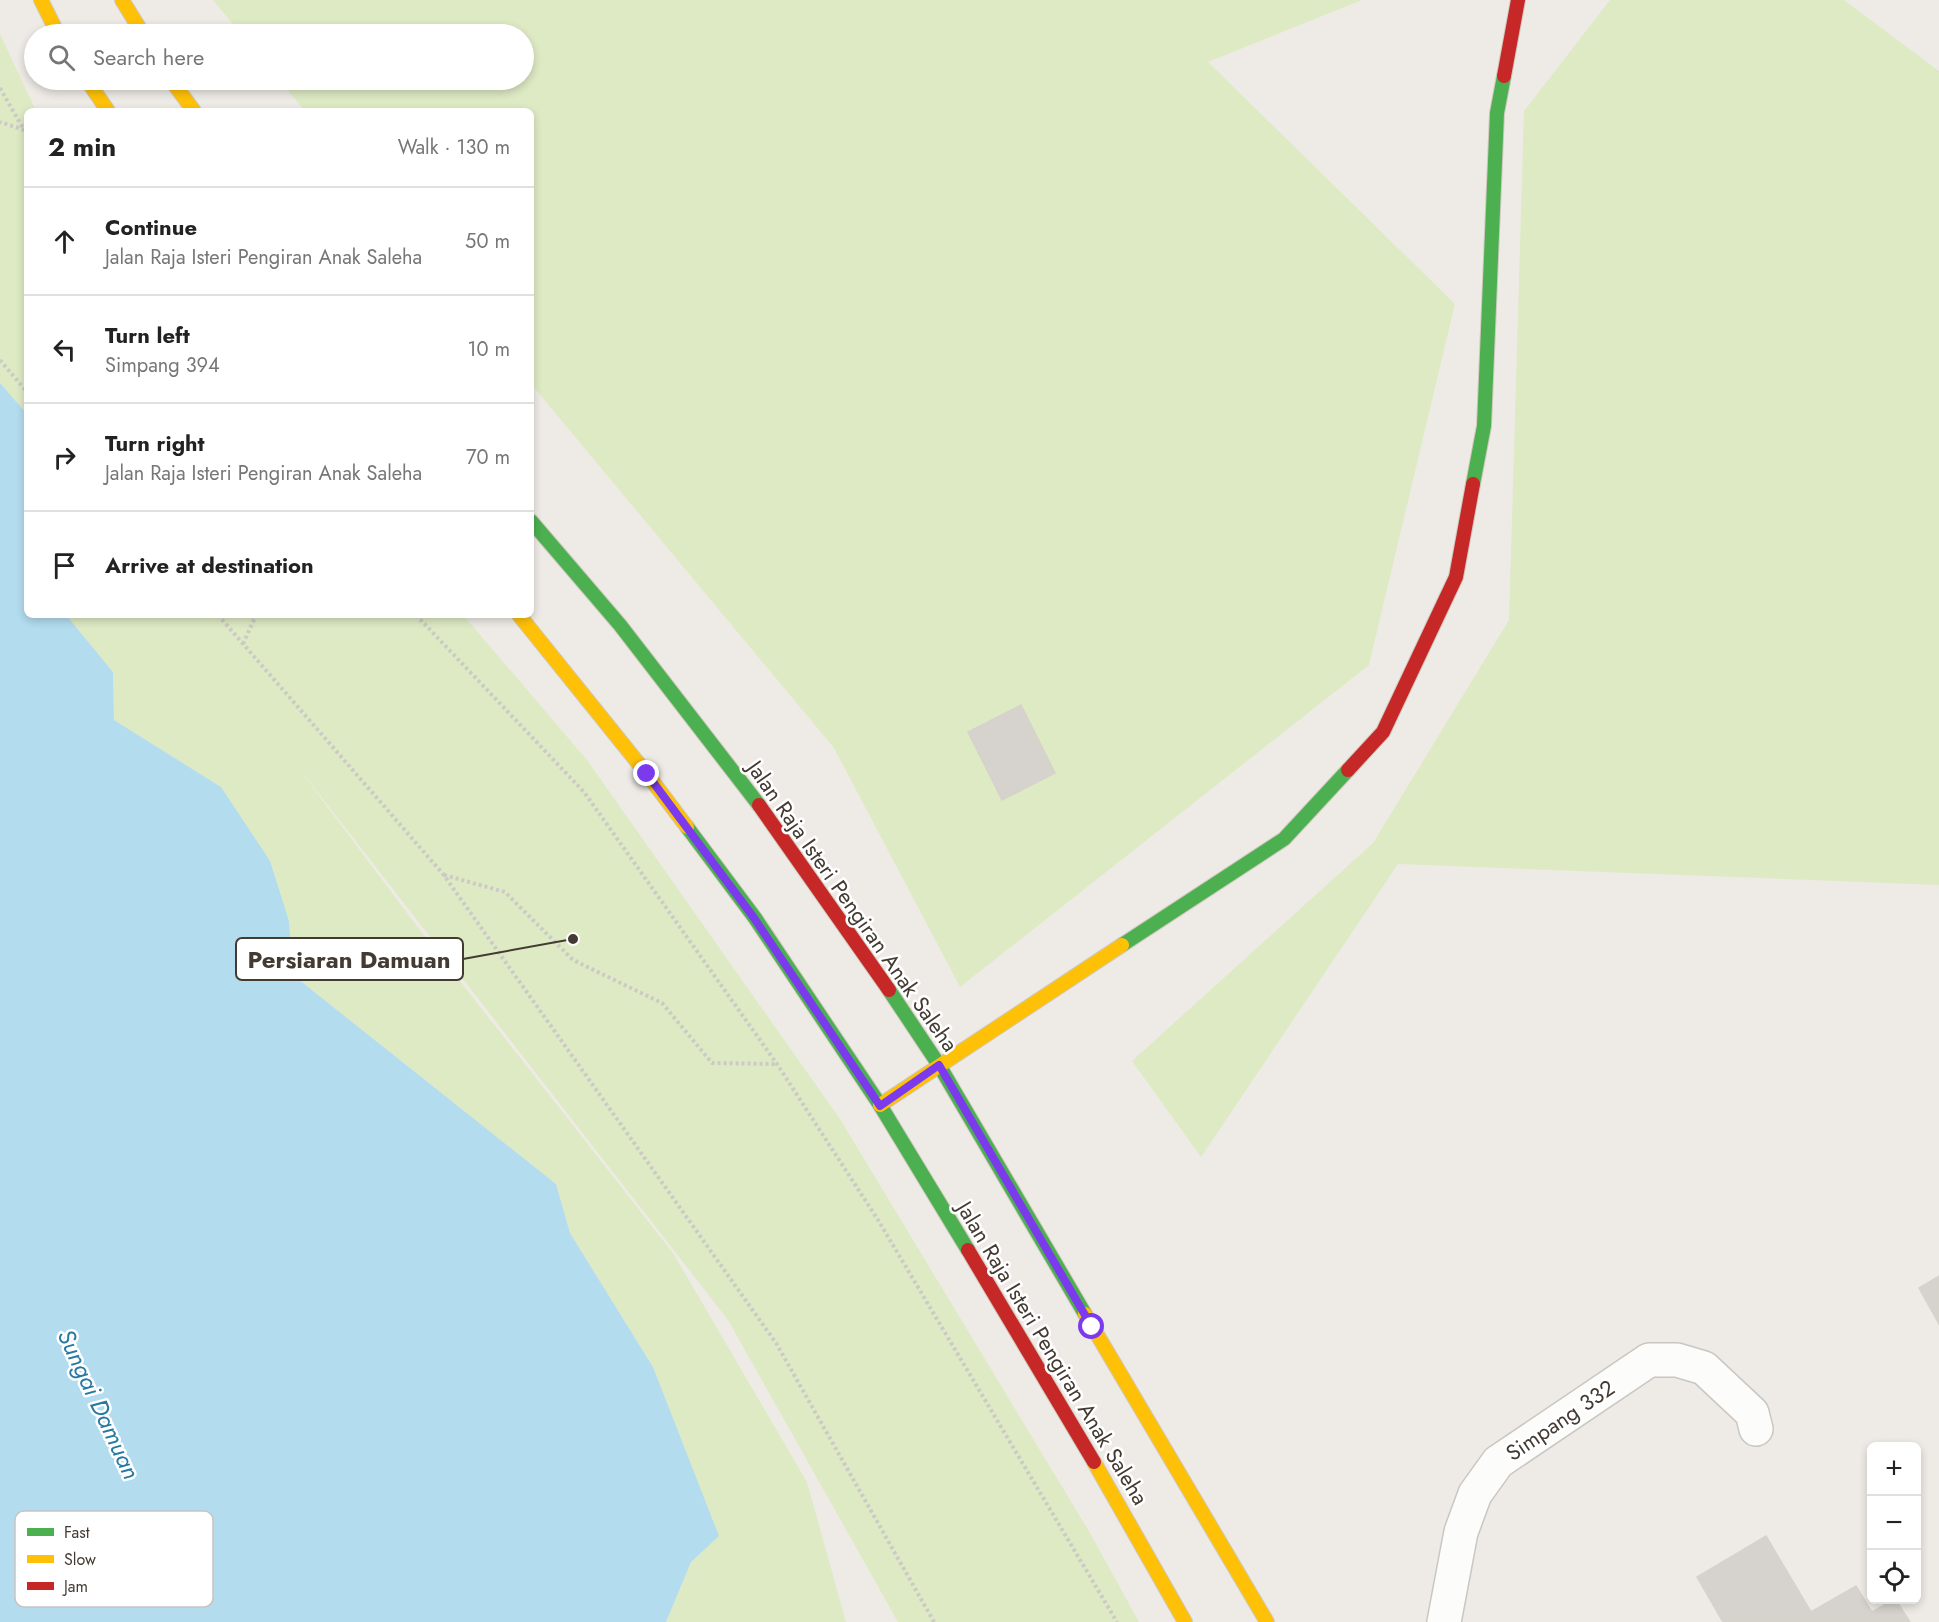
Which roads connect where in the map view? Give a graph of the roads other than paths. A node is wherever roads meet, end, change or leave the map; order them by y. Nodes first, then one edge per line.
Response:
1 (40, 0) edge
2 (122, 0) edge
3 (1518, 0) edge
4 (53, 24) edge
5 (137, 24) edge
6 (94, 90) edge
7 (178, 90) edge
8 (106, 108) edge
9 (192, 108) edge
10 (534, 524) edge
11 (521, 618) edge
12 (939, 1065) junction
13 (880, 1106) junction
14 (1756, 1429) dead end
15 (1185, 1622) edge
16 (1266, 1622) edge
17 (1444, 1622) edge

1 - 4 main road
2 - 5 main road
3 - 12 main road
6 - 8 main road
7 - 9 main road
10 - 12 main road, Jalan Raja Isteri Pengiran Anak Saleha
11 - 13 main road, Jalan Raja Isteri Pengiran Anak Saleha
12 - 13 main road
12 - 16 main road, Jalan Raja Isteri Pengiran Anak Saleha
13 - 15 main road, Jalan Raja Isteri Pengiran Anak Saleha
14 - 17 street, Simpang 332

